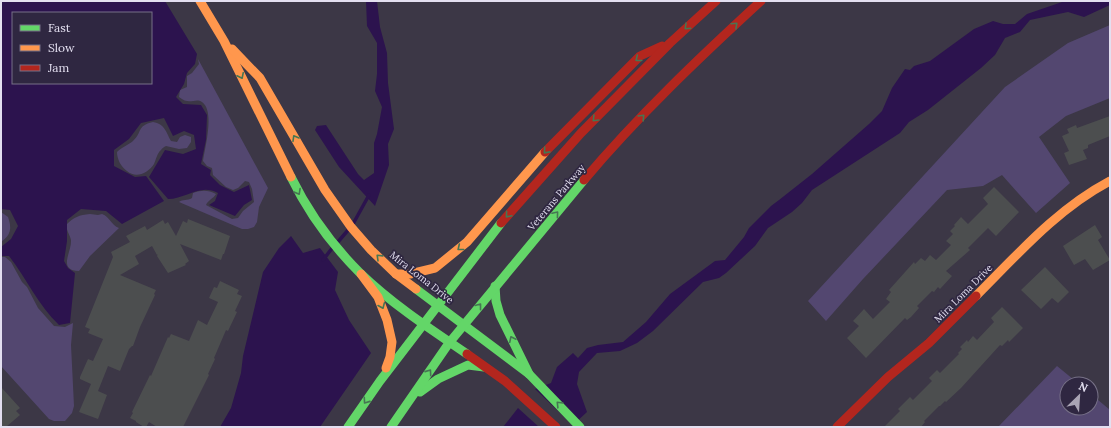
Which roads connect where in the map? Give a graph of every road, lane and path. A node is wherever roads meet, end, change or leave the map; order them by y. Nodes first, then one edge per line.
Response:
1 (200, 1) edge
2 (716, 1) edge
3 (760, 1) edge
4 (224, 40) junction
5 (672, 41) junction
6 (1110, 181) edge
7 (361, 274) junction
8 (396, 274) junction
9 (495, 286) junction
10 (439, 305) junction
11 (423, 325) junction
12 (464, 325) junction
13 (449, 343) junction
14 (484, 367) junction
15 (529, 374) junction
16 (380, 381) junction
17 (411, 399) junction
18 (578, 425) edge
19 (348, 427) edge
20 (391, 427) edge
21 (556, 427) edge
22 (837, 427) edge

1 - 4 main road, Mira Loma Drive
2 -> 5 main road
9 -> 3 main road, Veterans Parkway
4 -> 7 main road, Mira Loma Drive
8 -> 4 main road, Mira Loma Drive
5 -> 8 main road
5 -> 10 main road
6 - 22 main road, Mira Loma Drive
7 - 11 main road, Mira Loma Drive
7 -> 16 main road
8 - 10 main road, Mira Loma Drive
12 -> 9 main road, Veterans Parkway
15 -> 9 main road
10 - 11 main road
10 - 12 main road, Mira Loma Drive
11 - 13 main road, Mira Loma Drive
11 - 16 main road
12 - 13 main road, Veterans Parkway
12 - 15 main road, Mira Loma Drive
13 - 14 main road, Mira Loma Drive
17 -> 13 main road, Veterans Parkway
14 - 17 main road
14 - 21 main road, Mira Loma Drive
18 -> 15 main road, Mira Loma Drive
16 -> 19 main road
17 - 20 main road, Veterans Parkway

